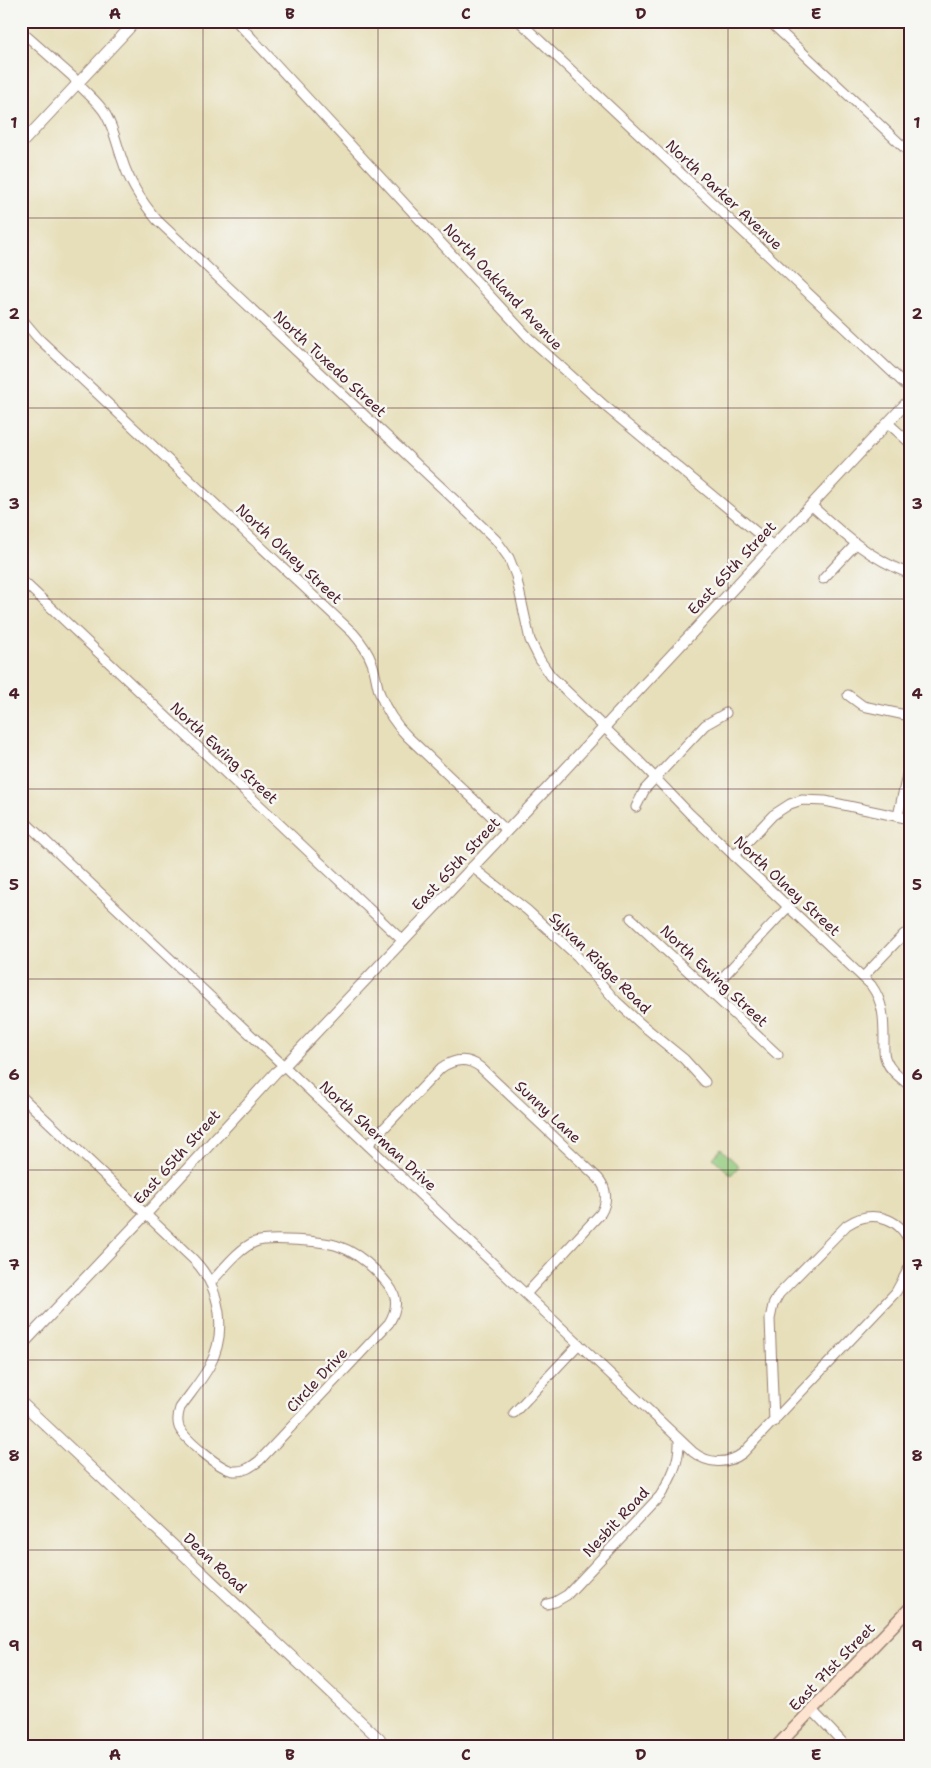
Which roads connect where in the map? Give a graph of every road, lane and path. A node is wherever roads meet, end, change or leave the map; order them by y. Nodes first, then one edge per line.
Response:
1 (136, 21) edge
2 (236, 21) edge
3 (519, 21) edge
4 (769, 21) edge
5 (21, 30) edge
6 (77, 84) junction
7 (21, 144) edge
8 (910, 154) edge
9 (21, 318) edge
10 (910, 389) edge
11 (910, 399) edge
12 (888, 423) junction
13 (910, 444) edge
14 (811, 505) junction
15 (855, 544) junction
16 (773, 546) junction
17 (910, 574) edge
18 (823, 579) dead end
19 (26, 584) dead end
20 (848, 695) dead end
21 (726, 713) dead end
22 (910, 716) edge
23 (604, 727) junction
24 (910, 762) edge
25 (655, 778) junction
26 (636, 807) dead end
27 (898, 816) junction
28 (21, 818) edge
29 (910, 819) edge
30 (507, 831) junction
31 (734, 856) junction
32 (472, 867) junction
33 (788, 907) junction
34 (631, 918) dead end
35 (904, 934) dead end
36 (403, 941) junction
37 (863, 977) junction
38 (710, 991) junction
39 (778, 1055) dead end
40 (283, 1066) junction
41 (910, 1072) edge
42 (704, 1082) dead end
43 (907, 1083) edge
44 (21, 1096) edge
45 (368, 1145) junction
46 (146, 1214) junction
47 (910, 1243) edge
48 (910, 1266) edge
49 (210, 1283) junction
50 (526, 1294) junction
51 (579, 1344) junction
52 (21, 1346) edge
53 (21, 1402) edge
54 (514, 1413) dead end
55 (774, 1422) junction
56 (679, 1440) junction
57 (547, 1604) dead end
58 (910, 1608) edge
59 (811, 1709) junction
60 (388, 1747) edge
61 (776, 1747) edge
62 (847, 1747) edge

1 - 6 street
2 - 16 street, North Oakland Avenue
3 - 10 street, North Parker Avenue
4 - 8 street
5 - 6 street, North Tuxedo Street
6 - 7 street
6 - 23 street, North Tuxedo Street
9 - 30 street, North Olney Street
11 - 12 street, East 65th Street
12 - 13 street
12 - 14 street, East 65th Street
14 - 15 street
14 - 16 street, East 65th Street
15 - 17 street
15 - 18 street
16 - 23 street, East 65th Street
19 - 36 street, North Ewing Street
20 - 22 street
21 - 25 street
23 - 25 street, North Olney Street
23 - 30 street, East 65th Street
24 - 27 street
25 - 26 street
25 - 31 street, North Olney Street
27 - 29 street
27 - 31 street
28 - 40 street, North Sherman Drive
30 - 32 street, East 65th Street
31 - 33 street, North Olney Street
32 - 36 street, East 65th Street
32 - 42 street, Sylvan Ridge Road
33 - 37 street, North Olney Street
33 - 38 street
34 - 38 street, North Ewing Street
35 - 37 street
36 - 40 street, East 65th Street
37 - 43 street, North Olney Street
38 - 39 street, North Ewing Street
40 - 45 street, North Sherman Drive
40 - 46 street, East 65th Street
41 - 43 street
44 - 46 street
45 - 50 street, North Sherman Drive
45 - 50 street, Sunny Lane
46 - 49 street
46 - 52 street, East 65th Street
47 - 55 street
48 - 55 street
49 - 49 street, Circle Drive
50 - 51 street, North Sherman Drive
51 - 54 street
51 - 56 street, North Sherman Drive
53 - 60 street, Dean Road
55 - 56 street, North Sherman Drive
56 - 57 street, Nesbit Road
58 - 59 main road, East 71st Street
59 - 61 main road, East 71st Street
59 - 62 street

